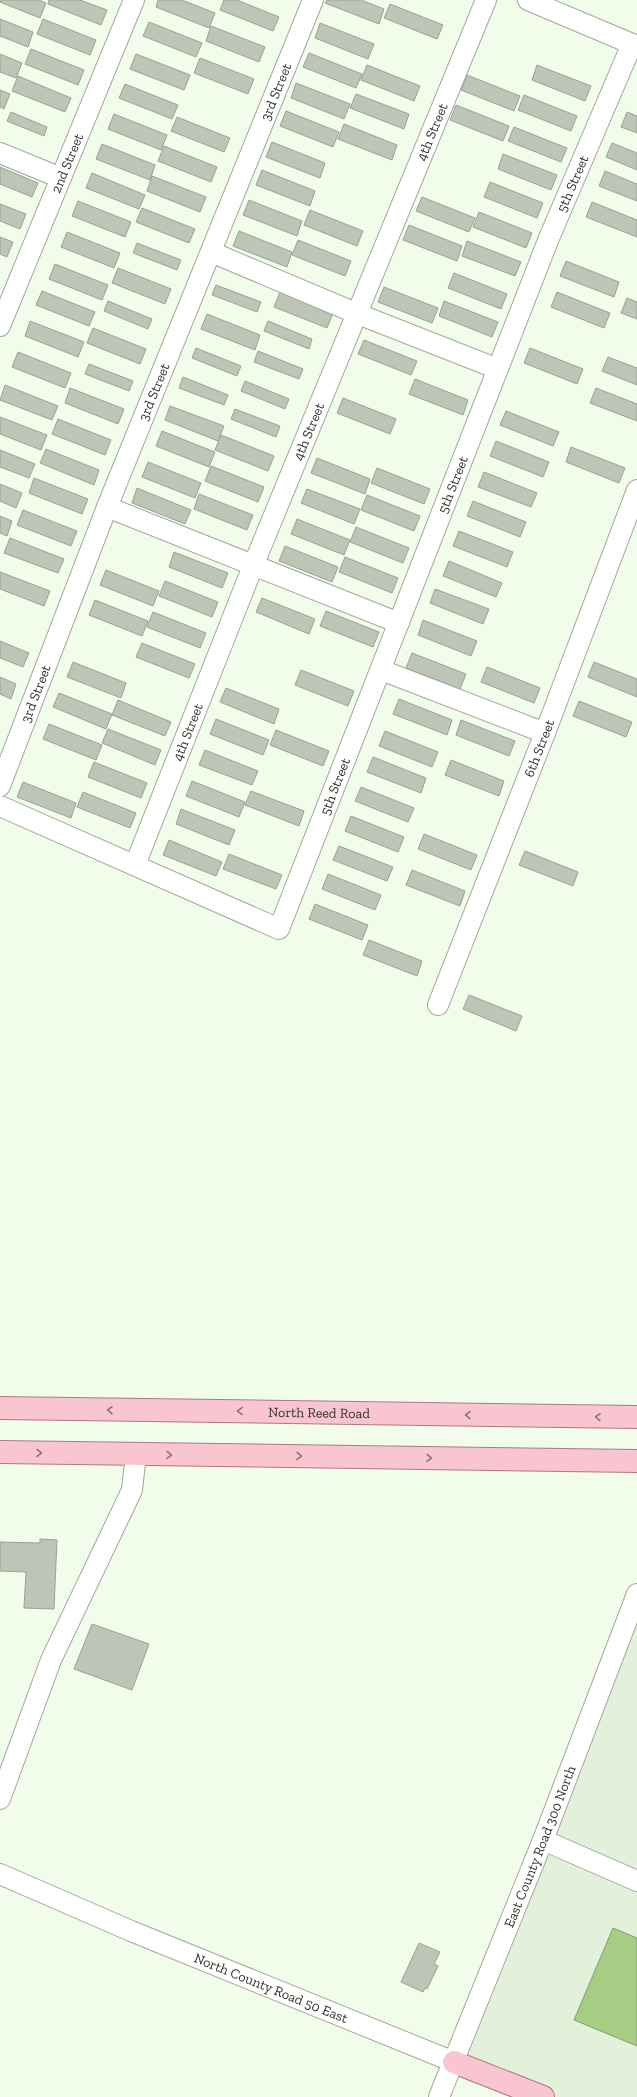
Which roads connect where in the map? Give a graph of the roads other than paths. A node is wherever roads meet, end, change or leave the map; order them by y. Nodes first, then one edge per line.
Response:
1 (134, 0) edge
2 (313, 0) edge
3 (486, 0) edge
4 (528, 0) edge
5 (634, 45) edge
6 (0, 153) edge
7 (61, 178) junction
8 (211, 252) junction
9 (358, 314) junction
10 (0, 326) edge
11 (498, 369) junction
12 (637, 490) edge
13 (107, 507) junction
14 (253, 566) junction
15 (399, 623) junction
16 (381, 670) junction
17 (545, 733) junction
18 (0, 786) edge
19 (0, 806) edge
20 (135, 865) junction
21 (438, 1005) dead end
22 (0, 1408) edge
23 (637, 1417) edge
24 (0, 1452) edge
25 (136, 1454) junction
26 (637, 1461) edge
27 (637, 1594) edge
28 (0, 1799) edge
29 (543, 1840) junction
30 (0, 1874) edge
31 (637, 1881) edge
32 (454, 2062) junction
33 (439, 2097) edge
34 (543, 2097) edge

1 - 7 street, 2nd Street
2 - 8 street, 3rd Street
3 - 9 street, 4th Street
4 - 5 street
5 - 11 street, 5th Street
6 - 7 street
7 - 10 street, 2nd Street
8 - 9 street
8 - 13 street, 3rd Street
9 - 11 street
9 - 14 street, 4th Street
11 - 15 street, 5th Street
12 - 17 street, 6th Street
13 - 14 street
13 - 18 street, 3rd Street
14 - 15 street
14 - 20 street, 4th Street
15 - 16 street, 5th Street
16 - 17 street
16 - 20 street, 5th Street
17 - 21 street, 6th Street
19 - 20 street
23 -> 22 main road, North Reed Road
24 -> 25 main road
25 -> 26 main road
25 - 28 street
27 - 29 street, East County Road 300 North
29 - 31 street
29 - 32 street, East County Road 300 North
30 - 32 street, North County Road 50 East
32 - 33 street, East County Road 300 North
32 - 34 main road, North County Road 50 East

